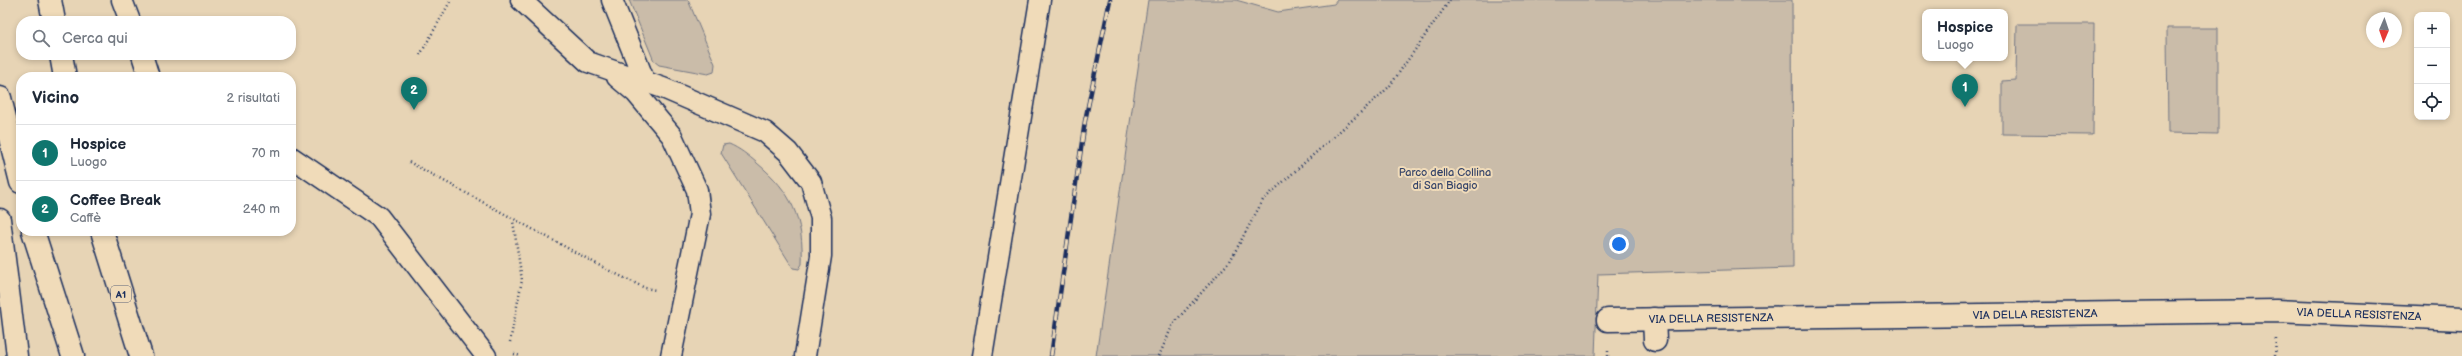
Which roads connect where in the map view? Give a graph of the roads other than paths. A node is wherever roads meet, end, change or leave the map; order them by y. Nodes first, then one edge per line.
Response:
1 (50, 0) edge
2 (122, 0) edge
3 (521, 0) edge
4 (612, 0) edge
5 (1040, 0) edge
6 (53, 16) edge
7 (128, 16) edge
8 (62, 60) edge
9 (144, 60) edge
10 (604, 68) junction
11 (64, 72) edge
12 (147, 72) edge
13 (645, 82) junction
14 (0, 98) edge
15 (296, 160) edge
16 (16, 162) edge
17 (0, 219) edge
18 (35, 236) edge
19 (104, 236) edge
20 (2462, 319) edge
21 (1608, 320) dead end
22 (17, 356) edge
23 (73, 356) edge
24 (141, 356) edge
25 (486, 356) edge
26 (671, 356) edge
27 (805, 356) edge
28 (982, 356) edge

1 - 6 main road
2 - 7 lane
3 - 10 lane
4 - 13 lane
5 - 28 lane
8 - 11 main road
9 - 12 lane
10 - 13 lane
10 - 26 lane
13 - 27 lane
14 - 16 main road
15 - 25 lane
17 - 22 lane
18 - 23 main road
19 - 24 main road, A1
20 - 21 main road, VIA DELLA RESISTENZA

